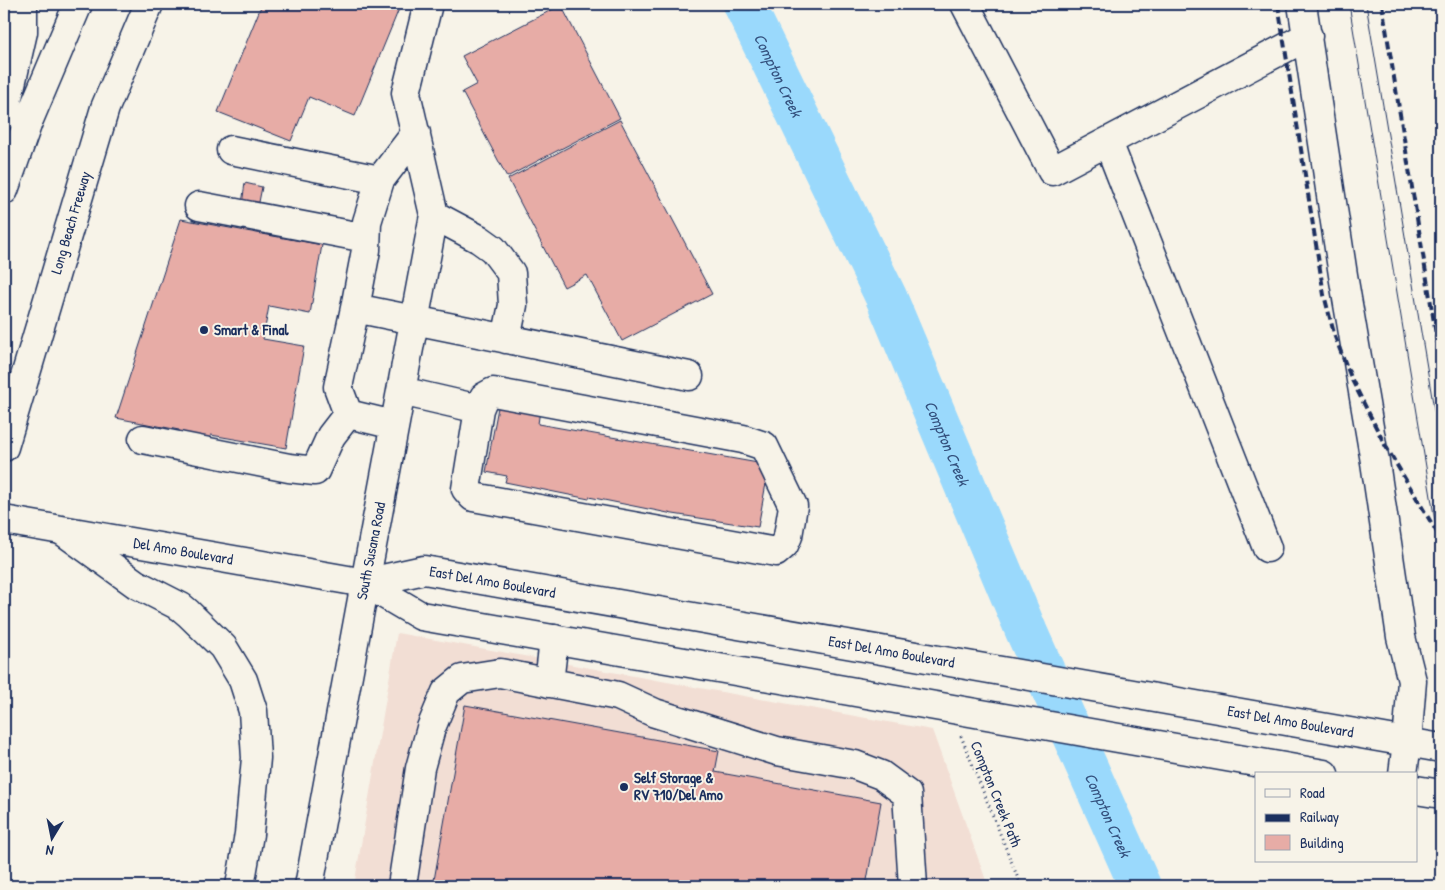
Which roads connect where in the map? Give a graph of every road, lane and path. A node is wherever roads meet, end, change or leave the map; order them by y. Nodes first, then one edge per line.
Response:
1 (23, 4) edge
2 (78, 4) edge
3 (149, 4) edge
4 (428, 4) edge
5 (965, 4) edge
6 (1302, 4) edge
7 (1308, 36) junction
8 (4, 114) edge
9 (416, 133) junction
10 (1108, 142) junction
11 (231, 150) dead end
12 (380, 180) junction
13 (4, 190) edge
14 (199, 206) dead end
15 (434, 215) junction
16 (366, 238) junction
17 (355, 308) junction
18 (414, 320) junction
19 (506, 339) junction
20 (689, 376) dead end
21 (401, 391) junction
22 (479, 409) junction
23 (348, 414) junction
24 (394, 425) junction
25 (143, 439) dead end
26 (4, 447) edge
27 (4, 520) edge
28 (64, 532) junction
29 (1267, 548) dead end
30 (365, 583) junction
31 (554, 639) junction
32 (549, 683) junction
33 (958, 709) junction
34 (1407, 742) junction
35 (1441, 748) edge
36 (1313, 772) edge
37 (1403, 772) edge
38 (1418, 790) edge
39 (1441, 794) edge
40 (240, 886) edge
41 (309, 886) edge
42 (402, 886) edge
43 (913, 886) edge
44 (1020, 886) edge

1 - 8 main road
2 - 13 main road
3 - 26 main road, Long Beach Freeway
4 - 9 main road
5 - 10 main road
6 - 7 main road
7 - 10 main road
7 - 34 main road
9 - 12 main road
9 - 15 main road
10 - 29 main road
11 - 12 main road
12 - 16 main road
14 - 16 main road
15 - 18 main road, South Susana Road
15 - 19 main road
16 - 17 main road
17 - 18 main road
17 - 23 main road
18 - 19 main road
18 - 21 main road, South Susana Road
19 - 20 main road
21 - 22 main road
21 - 24 main road, South Susana Road
22 - 22 main road
23 - 24 main road
23 - 25 main road
24 - 30 main road, South Susana Road
27 - 28 main road, Del Amo Boulevard
28 - 30 main road, Del Amo Boulevard
28 - 40 main road
30 - 31 main road
30 - 34 main road, East Del Amo Boulevard
30 - 41 main road, South Susana Road
31 - 32 main road
31 - 33 main road
32 - 42 main road
32 - 43 main road
33 - 36 main road
33 - 44 path, Compton Creek Path
34 - 35 main road, East Del Amo Boulevard
34 - 37 main road
38 - 39 main road

